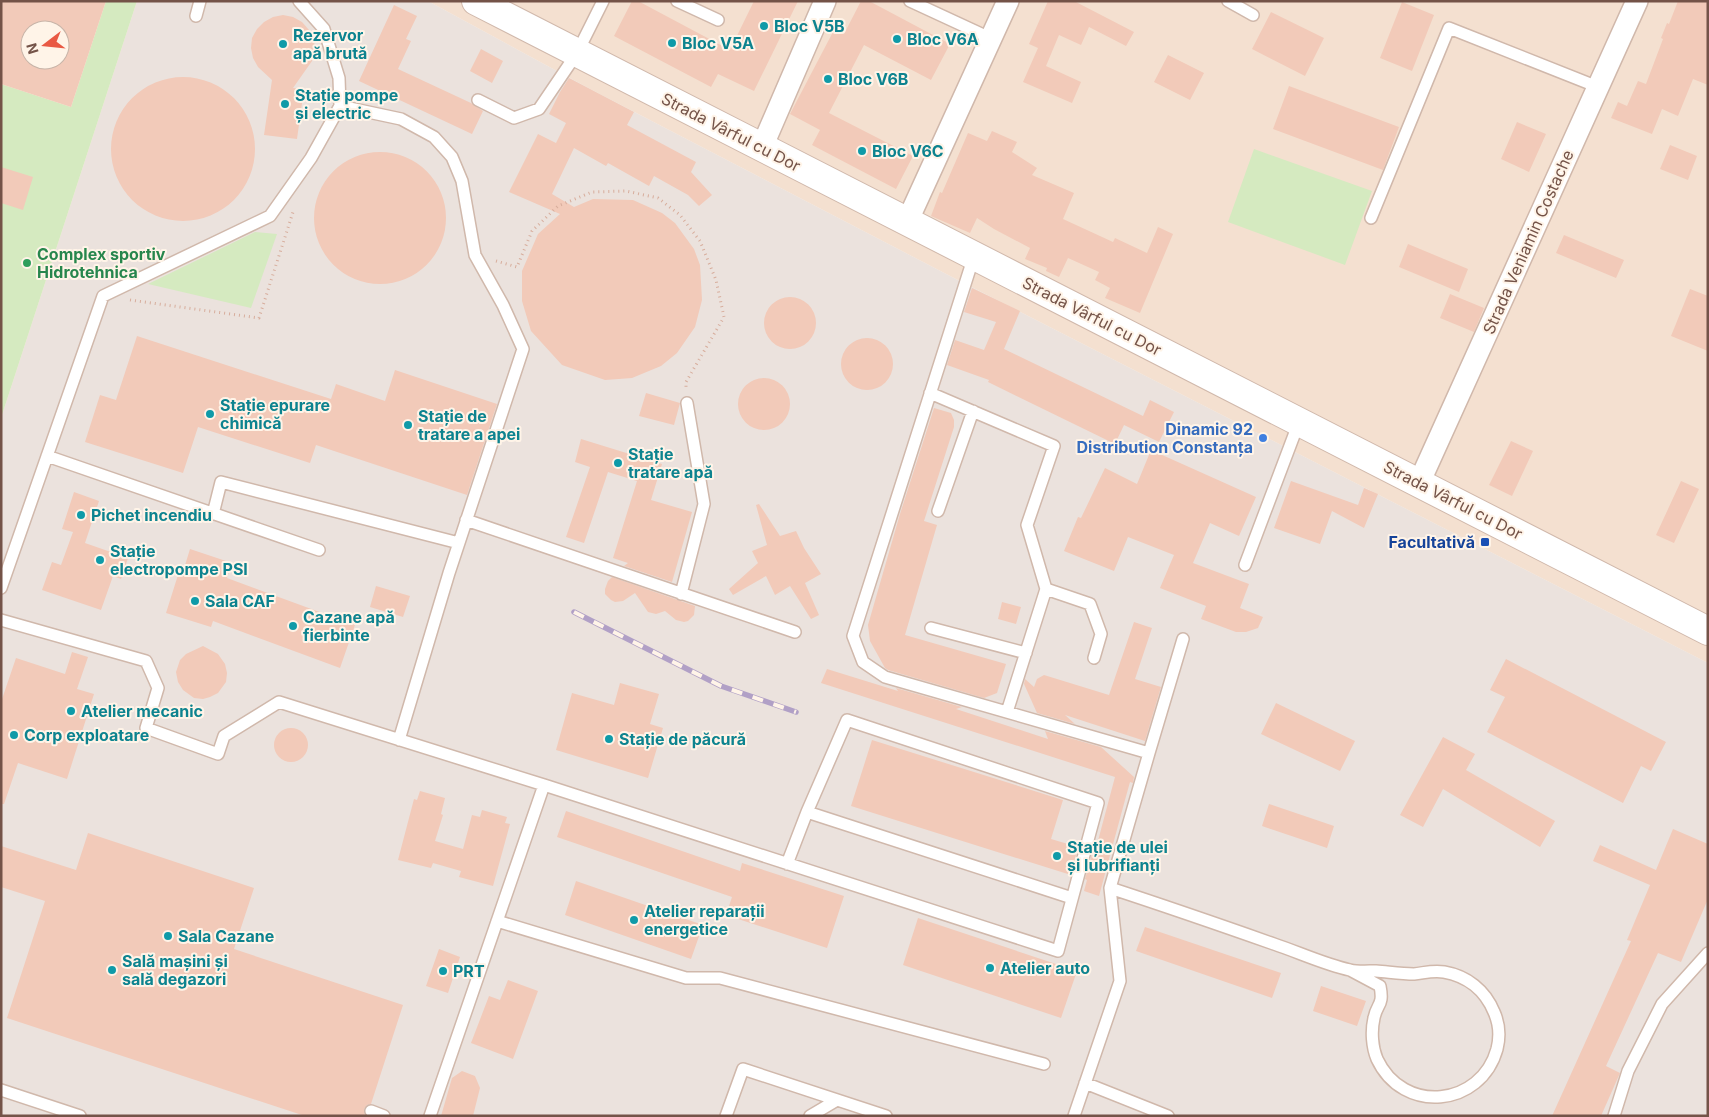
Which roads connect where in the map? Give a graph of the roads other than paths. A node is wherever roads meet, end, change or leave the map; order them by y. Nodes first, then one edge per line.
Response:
1 (200, 1) edge
2 (299, 1) edge
3 (476, 1) edge
4 (603, 1) edge
5 (677, 1) edge
6 (825, 1) edge
7 (910, 1) edge
8 (1008, 1) edge
9 (1228, 1) edge
10 (1638, 1) edge
11 (196, 16) dead end
12 (1253, 16) dead end
13 (718, 20) dead end
14 (990, 38) junction
15 (577, 53) junction
16 (1598, 87) junction
17 (478, 100) dead end
18 (340, 106) junction
19 (762, 148) junction
20 (1371, 218) dead end
21 (907, 222) junction
22 (974, 256) junction
23 (930, 394) junction
24 (687, 403) road end
25 (973, 411) junction
26 (1299, 422) junction
27 (47, 456) junction
28 (1419, 483) junction
29 (938, 511) dead end
30 (213, 514) junction
31 (466, 520) junction
32 (459, 543) junction
33 (318, 550) dead end
34 (1245, 565) dead end
35 (1, 588) edge
36 (1046, 589) junction
37 (682, 594) junction
38 (1, 620) edge
39 (931, 628) dead end
40 (1708, 631) edge
41 (795, 632) dead end
42 (1184, 639) dead end
43 (1026, 653) junction
44 (1094, 658) dead end
45 (1007, 712) junction
46 (399, 740) junction
47 (1149, 753) junction
48 (544, 785) junction
49 (807, 812) junction
50 (787, 864) junction
51 (1110, 888) junction
52 (1072, 898) junction
53 (497, 921) junction
54 (1708, 953) edge
55 (1350, 970) junction
56 (1044, 1064) dead end
57 (1085, 1083) junction
58 (1, 1090) edge
59 (836, 1100) junction
60 (371, 1111) dead end
61 (80, 1116) edge
62 (384, 1116) edge
63 (430, 1116) edge
64 (726, 1116) edge
65 (810, 1116) edge
66 (886, 1116) edge
67 (1074, 1116) edge
68 (1168, 1116) edge
69 (1614, 1116) edge

1 - 11 lane
2 - 18 lane
3 - 15 street, Strada Vârful cu Dor
4 - 15 lane
5 - 13 lane
6 - 19 street
7 - 14 lane
8 - 14 street
9 - 12 lane
10 - 16 street, Strada Veniamin Costache
14 - 21 street
15 - 17 lane
15 - 19 street, Strada Vârful cu Dor
16 - 20 lane
16 - 28 street, Strada Veniamin Costache
18 - 27 lane
18 - 31 lane
19 - 21 street, Strada Vârful cu Dor
21 - 22 street, Strada Vârful cu Dor
22 - 23 lane
22 - 26 street, Strada Vârful cu Dor
23 - 25 lane
23 - 45 lane
24 - 37 lane
25 - 29 lane
25 - 36 lane
26 - 28 street, Strada Vârful cu Dor
26 - 34 lane
27 - 30 lane
27 - 35 lane
28 - 40 street, Strada Vârful cu Dor
30 - 32 lane
30 - 33 lane
31 - 32 lane
31 - 37 lane
32 - 46 lane
36 - 43 lane
36 - 44 lane
37 - 41 lane
38 - 46 lane
39 - 43 lane
42 - 47 lane
43 - 45 lane
45 - 47 lane
46 - 48 lane
47 - 51 lane
48 - 50 lane
48 - 53 lane
49 - 50 lane
49 - 52 lane
49 - 52 lane
50 - 52 lane
51 - 55 lane
51 - 57 lane
53 - 56 lane
53 - 63 lane
54 - 69 lane
55 - 55 lane
57 - 67 lane
57 - 68 lane
58 - 61 lane
59 - 64 lane
59 - 65 lane
59 - 66 lane
60 - 62 lane

